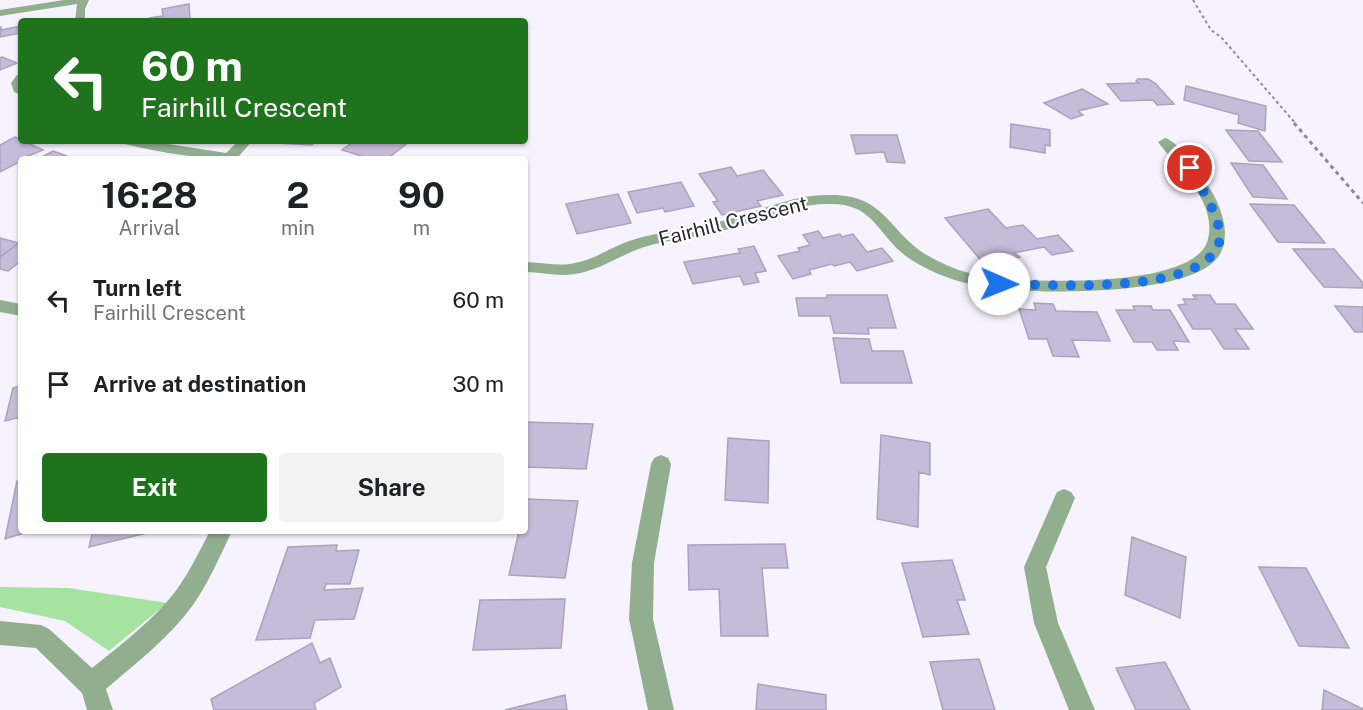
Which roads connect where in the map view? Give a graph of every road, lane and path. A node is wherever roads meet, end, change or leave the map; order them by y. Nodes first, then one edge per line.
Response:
1 (84, 0) edge
2 (1193, 0) edge
3 (0, 13) edge
4 (80, 18) edge
5 (1165, 142) dead end
6 (144, 144) edge
7 (213, 156) edge
8 (1363, 203) edge
9 (528, 267) edge
10 (0, 306) edge
11 (18, 309) edge
12 (661, 464) dead end
13 (1064, 498) dead end
14 (220, 534) edge
15 (0, 633) edge
16 (92, 685) junction
17 (100, 710) edge
18 (662, 710) edge
19 (1082, 710) edge

1 - 3 street
1 - 4 street
2 - 8 path
5 - 9 street, Fairhill Crescent
6 - 7 street
10 - 11 street
12 - 18 street
13 - 19 street
14 - 16 street
15 - 16 street
16 - 17 street

